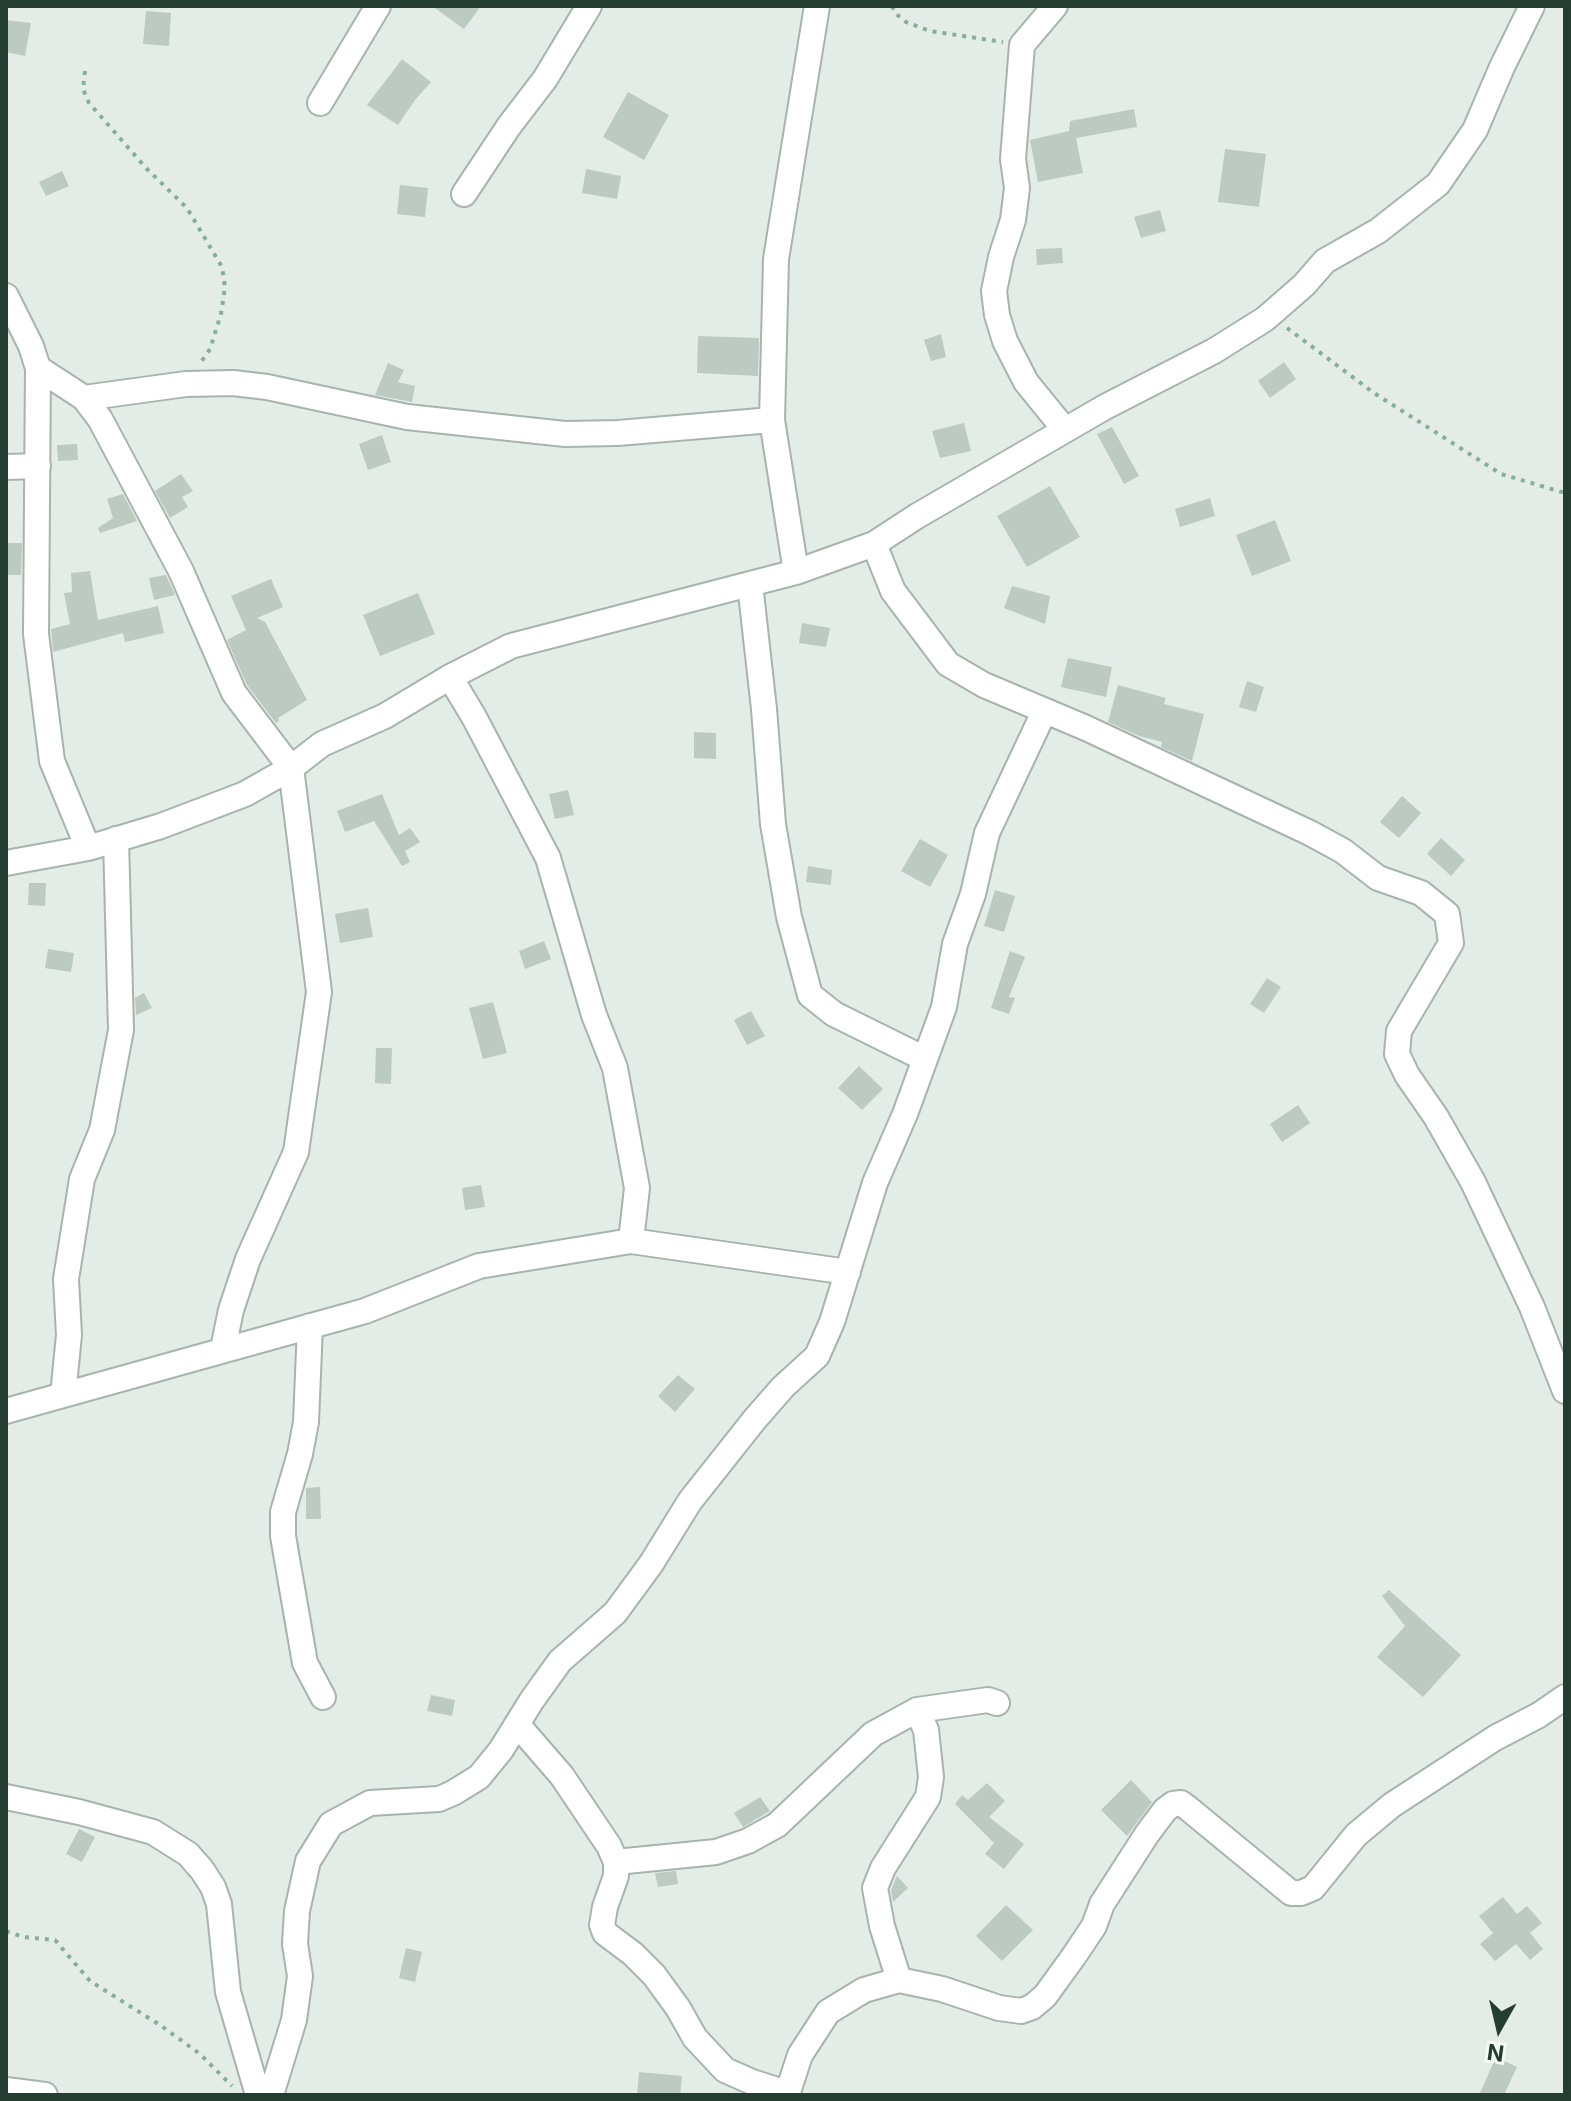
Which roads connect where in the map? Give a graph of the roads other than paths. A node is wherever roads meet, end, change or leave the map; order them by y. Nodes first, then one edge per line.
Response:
1 (378, 6) edge
2 (589, 6) edge
3 (817, 6) edge
4 (1055, 6) edge
5 (1532, 6) edge
6 (320, 103) dead end
7 (464, 194) dead end
8 (6, 296) edge
9 (38, 368) junction
10 (84, 398) junction
11 (772, 420) junction
12 (1065, 430) junction
13 (38, 466) junction
14 (6, 467) edge
15 (874, 544) junction
16 (796, 572) junction
17 (750, 584) junction
18 (450, 677) junction
19 (1044, 712) junction
20 (291, 768) junction
21 (116, 839) junction
22 (88, 848) junction
23 (6, 863) edge
24 (925, 1059) junction
25 (631, 1241) junction
26 (848, 1272) junction
27 (310, 1326) junction
28 (223, 1349) junction
29 (1565, 1391) edge
30 (63, 1395) junction
31 (6, 1411) edge
32 (323, 1697) dead end
33 (1565, 1697) edge
34 (997, 1703) dead end
35 (917, 1710) junction
36 (517, 1724) junction
37 (6, 1797) edge
38 (616, 1862) junction
39 (899, 1980) junction
40 (6, 2090) edge
41 (787, 2094) edge
42 (45, 2095) edge
43 (258, 2095) edge
44 (271, 2095) edge

1 - 6 street
2 - 7 street
3 - 11 street
4 - 12 street
5 - 12 street
8 - 9 street
9 - 10 street
9 - 13 street
10 - 11 street
10 - 20 street
11 - 16 street
12 - 15 street
13 - 14 street
13 - 22 street
15 - 16 street
15 - 19 street
16 - 17 street
17 - 18 street
17 - 24 street
18 - 20 street
18 - 25 street
19 - 24 street
19 - 29 street
20 - 21 street
20 - 28 street
21 - 22 street
21 - 30 street
22 - 23 street
24 - 26 street
25 - 26 street
25 - 27 street
26 - 36 street
27 - 28 street
27 - 32 street
28 - 30 street
30 - 31 street
33 - 39 street
34 - 35 street
35 - 38 street
35 - 39 street
36 - 38 street
36 - 44 street
37 - 43 street
38 - 41 street
39 - 41 street
40 - 42 street

